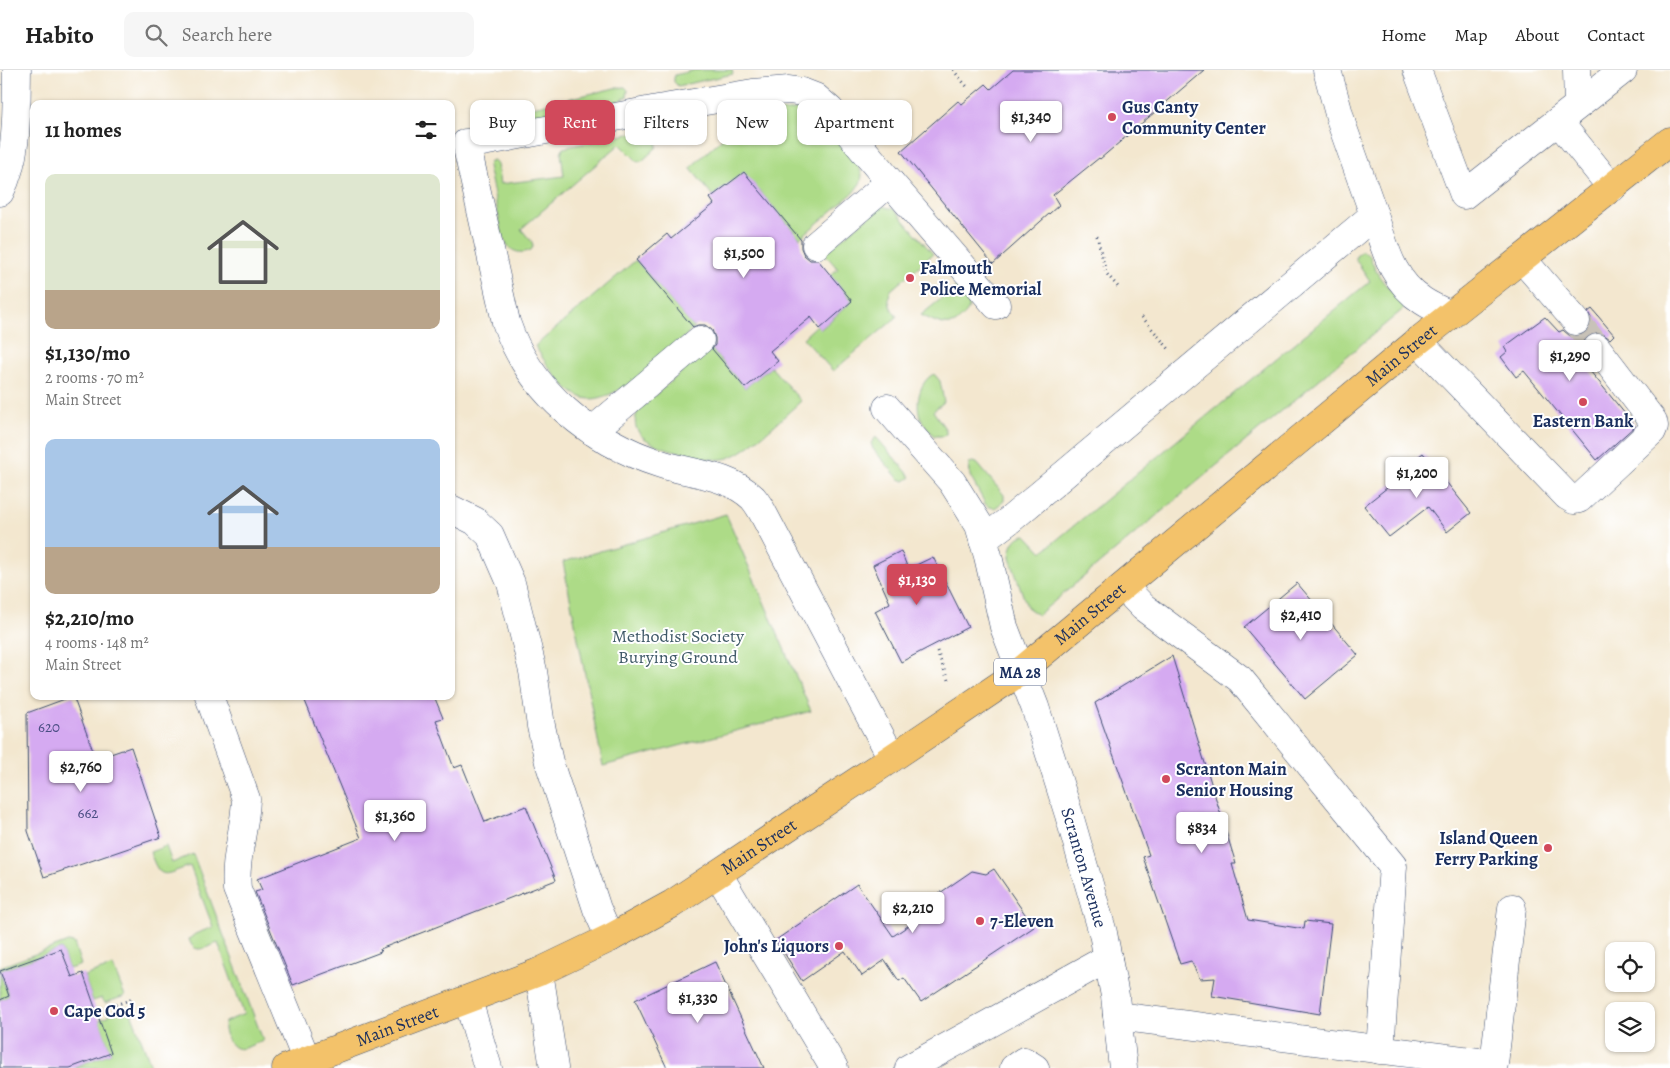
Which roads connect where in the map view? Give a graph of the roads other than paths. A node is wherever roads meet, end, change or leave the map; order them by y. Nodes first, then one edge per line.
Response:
1 (17, 70) edge
2 (1327, 70) edge
3 (1417, 70) edge
4 (1577, 70) edge
5 (1623, 70) edge
6 (1568, 113) junction
7 (1670, 141) edge
8 (890, 182) junction
9 (1612, 188) junction
10 (0, 192) edge
11 (1374, 215) junction
12 (816, 245) dead end
13 (1522, 259) junction
14 (996, 305) dead end
15 (1451, 315) junction
16 (1576, 321) tunnel mouth
17 (700, 340) dead end
18 (1418, 341) junction
19 (1598, 348) tunnel mouth
20 (887, 408) dead end
21 (592, 431) junction
22 (455, 510) edge
23 (983, 540) junction
24 (1124, 586) junction
25 (1021, 671) junction
26 (210, 700) edge
27 (892, 758) junction
28 (718, 874) junction
29 (1512, 908) dead end
30 (610, 938) junction
31 (1108, 958) junction
32 (539, 972) junction
33 (468, 1000) junction
34 (1117, 1016) junction
35 (1380, 1050) junction
36 (296, 1064) edge
37 (488, 1068) edge
38 (554, 1068) edge
39 (834, 1068) edge
40 (909, 1068) edge
41 (1014, 1068) edge
42 (1035, 1068) edge
43 (1123, 1068) edge

1 - 10 street
2 - 11 street
3 - 6 street
4 - 6 street
5 - 6 street
6 - 9 street
7 - 9 main road, Main Street / MA 28
8 - 12 street
8 - 14 street
8 - 21 street
9 - 13 main road, Main Street / MA 28
11 - 15 street
11 - 23 street
13 - 15 main road, Main Street / MA 28
13 - 16 street
15 - 18 main road, Main Street / MA 28
17 - 21 street
18 - 19 street
18 - 24 main road, Main Street / MA 28
20 - 23 street, Scranton Avenue
21 - 27 street
22 - 30 street
23 - 25 street, Scranton Avenue
24 - 25 main road, Main Street / MA 28
24 - 35 street
25 - 27 main road, Main Street / MA 28
25 - 31 street, Scranton Avenue
26 - 36 street
27 - 28 main road, Main Street / MA 28
28 - 30 main road, Main Street / MA 28
28 - 39 street
29 - 35 street
30 - 32 main road, Main Street / MA 28
31 - 34 street, Scranton Avenue
31 - 40 street
32 - 33 main road, Main Street / MA 28
32 - 38 street
33 - 36 main road, Main Street / MA 28
33 - 37 street
34 - 35 street
34 - 43 street, Scranton Avenue
41 - 42 street

